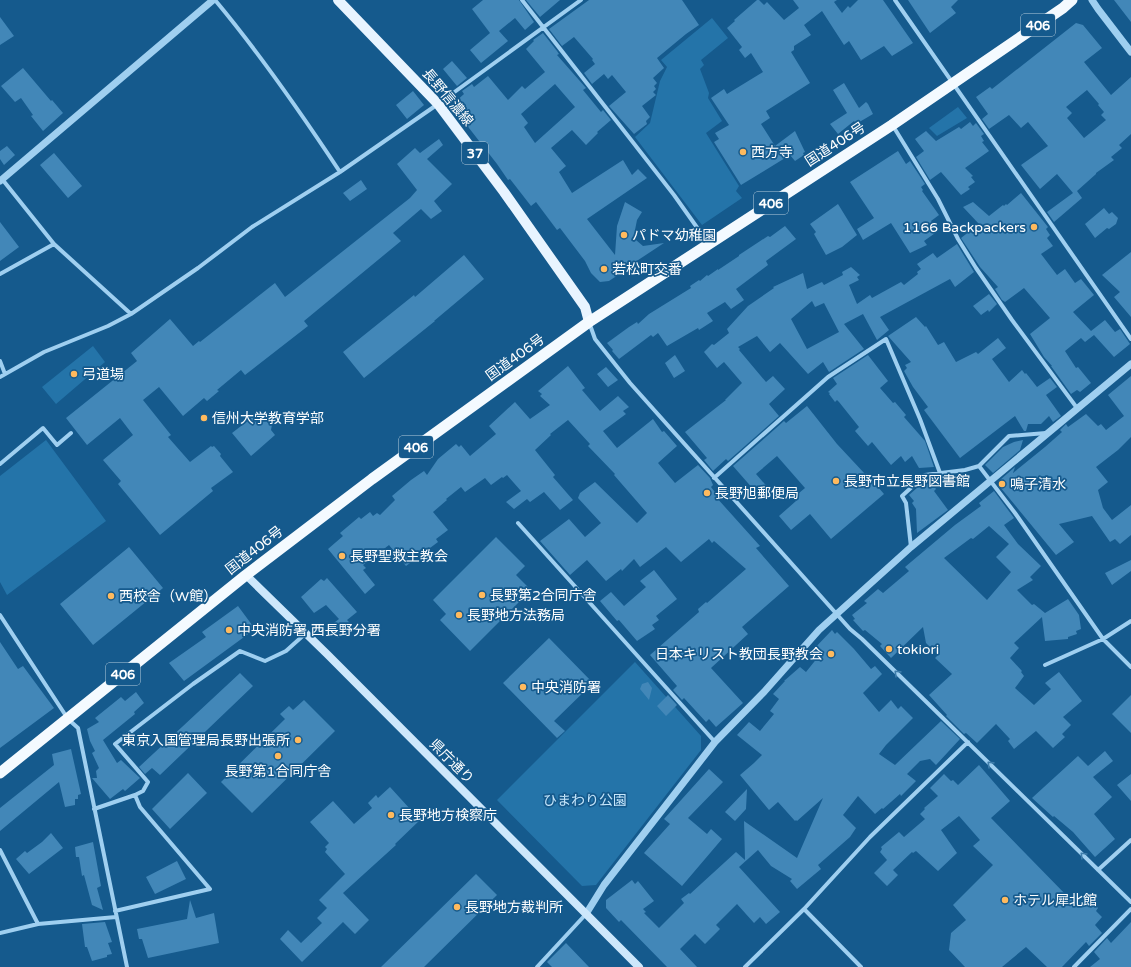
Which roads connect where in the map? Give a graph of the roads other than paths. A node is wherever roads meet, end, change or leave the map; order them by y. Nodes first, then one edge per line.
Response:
1 (214, 0) edge
2 (338, 0) edge
3 (522, 0) edge
4 (581, 0) edge
5 (895, 0) edge
6 (1072, 0) edge
7 (1092, 0) edge
8 (543, 28) junction
9 (1131, 52) edge
10 (953, 84) junction
11 (438, 104) junction
12 (892, 125) junction
13 (340, 172) junction
14 (1, 179) edge
15 (54, 244) junction
16 (708, 244) junction
17 (0, 274) edge
18 (131, 314) junction
19 (589, 322) junction
20 (1131, 339) edge
21 (0, 361) edge
22 (1131, 364) edge
23 (5, 374) junction
24 (0, 377) edge
25 (1077, 408) junction
26 (71, 433) dead end
27 (1047, 433) junction
28 (0, 464) edge
29 (980, 466) junction
30 (940, 473) junction
31 (714, 478) junction
32 (991, 480) junction
33 (518, 523) dead end
34 (911, 548) junction
35 (246, 575) junction
36 (836, 614) junction
37 (0, 615) edge
38 (1131, 621) edge
39 (306, 633) junction
40 (1103, 639) junction
41 (1045, 665) dead end
42 (1131, 667) edge
43 (68, 719) junction
44 (715, 742) junction
45 (968, 742) junction
46 (0, 772) edge
47 (135, 795) junction
48 (94, 809) junction
49 (1131, 840) edge
50 (0, 850) edge
51 (1098, 870) junction
52 (1131, 902) edge
53 (804, 909) junction
54 (1131, 909) edge
55 (115, 911) junction
56 (586, 914) junction
57 (116, 916) junction
58 (38, 924) junction
59 (0, 933) edge
60 (127, 967) edge
61 (537, 967) edge
62 (638, 967) edge
63 (744, 967) edge
64 (861, 967) edge
65 (1074, 967) edge

1 - 13 street
1 - 14 street
2 - 11 main road, 長野信濃線 / 37
3 - 8 street
4 - 8 street
5 - 10 street
6 - 10 highway, 国道406号 / 406
7 - 9 street
8 - 11 street
8 - 16 street
10 - 12 highway, 国道406号 / 406
10 - 20 street
11 - 13 street
11 - 19 main road, 長野信濃線 / 37
12 - 16 highway, 国道406号 / 406
12 - 25 street
13 - 18 street
14 - 15 street
15 - 17 street
15 - 18 street
16 - 19 highway, 国道406号 / 406
18 - 23 street
19 - 31 street
19 - 35 highway, 国道406号 / 406
21 - 23 street
22 - 25 street
23 - 24 street
25 - 27 street
26 - 28 street
27 - 29 street
27 - 32 street
29 - 30 street
29 - 32 street
30 - 31 street
30 - 34 street
31 - 36 street
32 - 34 street
32 - 40 street
33 - 44 street
34 - 36 street
35 - 39 main road, 県庁通り
35 - 43 highway, 国道406号 / 406
36 - 44 street
45 -> 36 street
37 - 43 street
38 - 40 street
39 - 47 street
39 - 56 main road, 県庁通り
40 - 41 street
40 - 42 street
43 - 46 highway, 国道406号 / 406
43 - 48 street
44 - 56 street
51 -> 45 street
45 - 53 street
47 - 48 street
47 - 55 street
48 - 55 street
49 - 51 street
50 - 58 street
51 - 52 street
53 - 63 street
53 - 64 street
54 - 65 street
55 - 57 street
56 - 61 street
56 - 62 main road, 県庁通り
57 - 58 street
57 - 60 street
58 - 59 street

